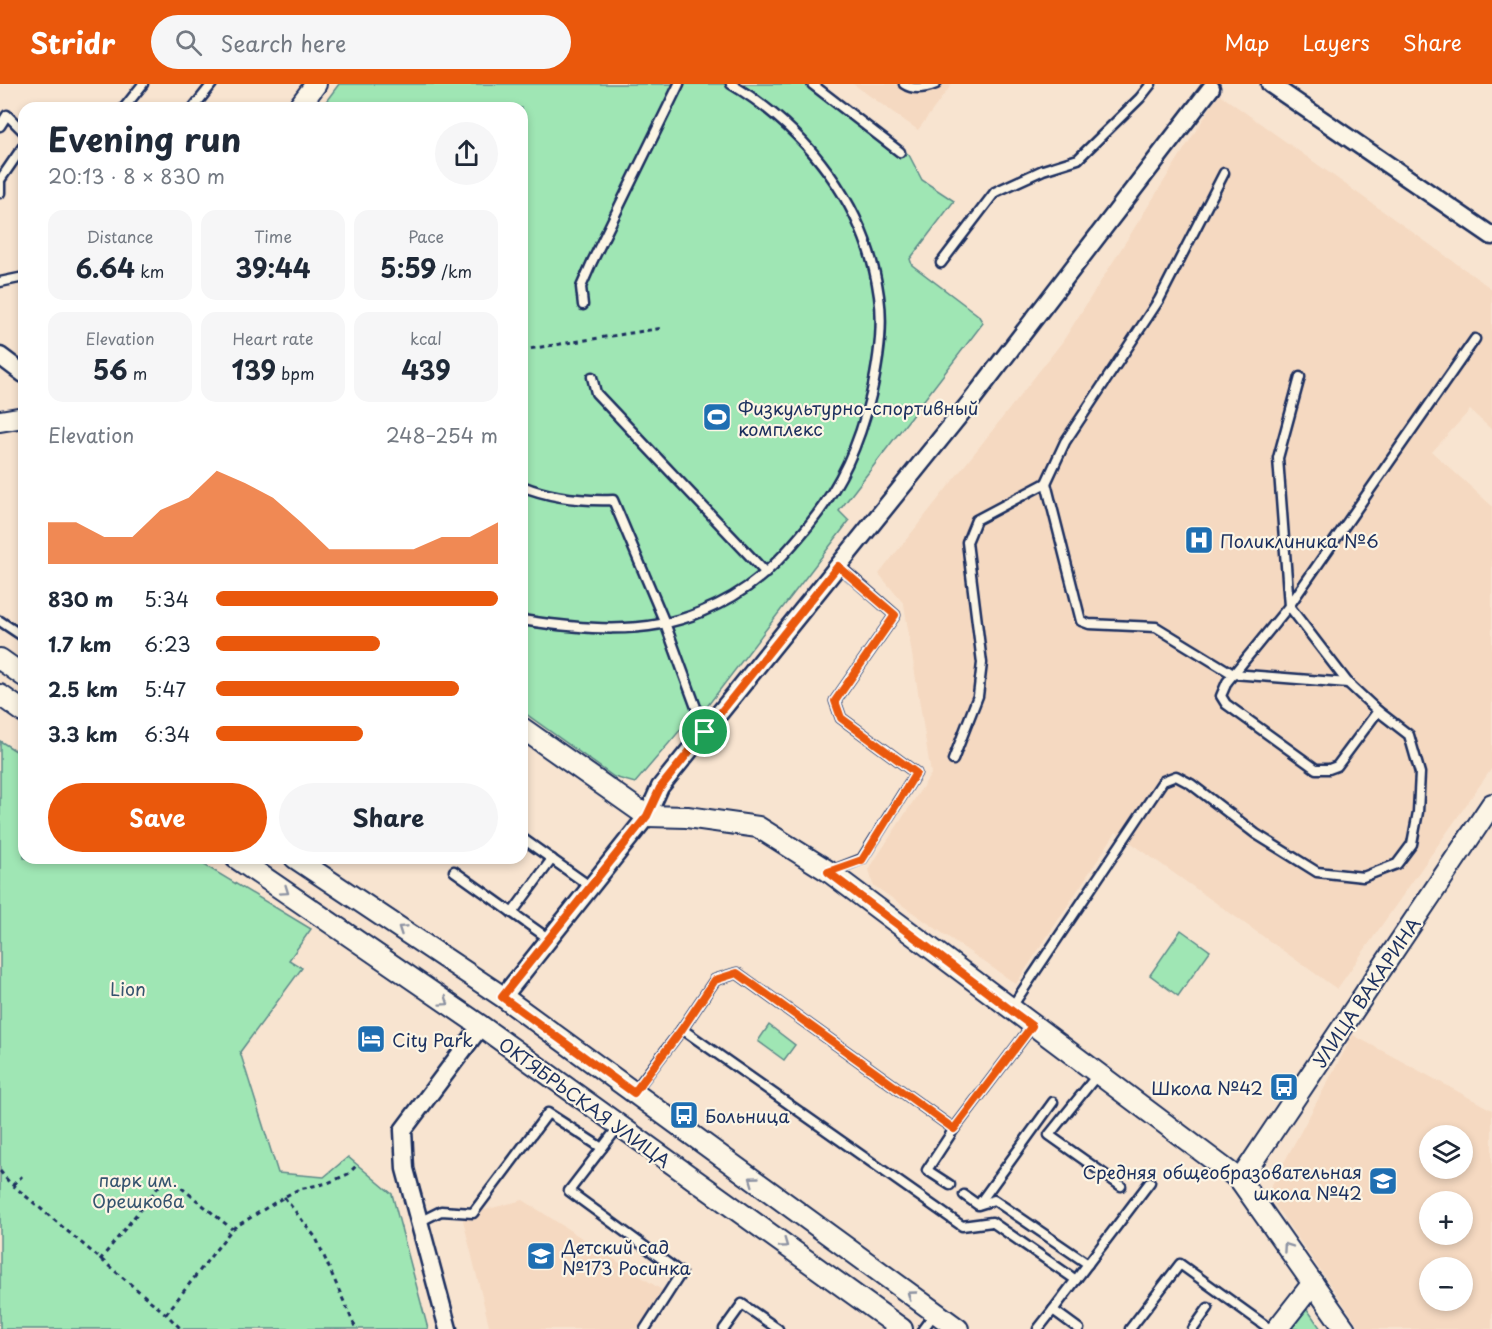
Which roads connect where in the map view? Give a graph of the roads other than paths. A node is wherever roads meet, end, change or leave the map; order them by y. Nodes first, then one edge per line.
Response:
1 (143, 84) edge
2 (212, 84) edge
3 (316, 84) edge
4 (680, 84) edge
5 (731, 84) edge
6 (812, 84) edge
7 (904, 84) edge
8 (936, 84) edge
9 (1151, 84) edge
10 (1269, 84) edge
11 (1211, 88) dead end
12 (129, 102) edge
13 (198, 102) edge
14 (302, 102) edge
15 (3, 113) edge
16 (0, 126) edge
17 (18, 127) edge
18 (900, 152) dead end
19 (18, 155) edge
20 (1224, 173) dead end
21 (0, 182) edge
22 (0, 193) edge
23 (1492, 236) edge
24 (941, 263) dead end
25 (18, 278) edge
26 (0, 282) edge
27 (584, 305) dead end
28 (1475, 339) dead end
29 (0, 357) edge
30 (18, 370) edge
31 (592, 376) dead end
32 (1300, 377) dead end
33 (18, 418) edge
34 (0, 421) edge
35 (1046, 483) junction
36 (528, 488) edge
37 (838, 566) junction
38 (766, 573) junction
39 (1289, 606) junction
40 (0, 621) edge
41 (528, 621) edge
42 (665, 623) junction
43 (18, 633) edge
44 (0, 660) edge
45 (18, 672) edge
46 (1233, 674) junction
47 (1348, 683) junction
48 (0, 695) edge
49 (18, 708) edge
50 (1378, 711) junction
51 (528, 732) edge
52 (705, 732) junction
53 (952, 760) dead end
54 (1492, 804) edge
55 (647, 816) junction
56 (528, 842) edge
57 (552, 860) junction
58 (245, 864) edge
59 (304, 864) edge
60 (454, 871) dead end
61 (828, 872) junction
62 (591, 886) junction
63 (512, 913) junction
64 (549, 939) junction
65 (502, 997) junction
66 (1010, 1009) junction
67 (481, 1026) junction
68 (1032, 1026) junction
69 (682, 1029) junction
70 (1098, 1074) junction
71 (634, 1093) junction
72 (1053, 1102) dead end
73 (619, 1126) junction
74 (954, 1129) junction
75 (602, 1148) junction
76 (1240, 1180) junction
77 (1150, 1182) dead end
78 (950, 1185) dead end
79 (1121, 1186) dead end
80 (964, 1195) dead end
81 (978, 1205) junction
82 (419, 1222) junction
83 (1088, 1264) junction
84 (1076, 1280) junction
85 (1313, 1283) junction
86 (1208, 1308) dead end
87 (1053, 1310) junction
88 (936, 1313) junction
89 (448, 1329) edge
90 (645, 1329) edge
91 (724, 1329) edge
92 (778, 1329) edge
93 (902, 1329) edge
94 (923, 1329) edge
95 (958, 1329) edge
96 (1038, 1329) edge
97 (1079, 1329) edge
98 (1130, 1329) edge
99 (1193, 1329) edge
100 (1270, 1329) edge
101 (1276, 1329) edge
102 (1345, 1329) edge

1 - 12 lane
2 - 13 lane
3 - 14 street
4 - 27 lane
5 - 38 lane
6 - 18 lane
7 - 8 lane
9 - 24 lane
10 - 23 street
11 - 37 street
15 - 16 lane
15 - 17 lane
19 - 21 lane
20 - 35 lane
21 - 22 lane
25 - 26 lane
28 - 39 lane
29 - 30 street
31 - 38 lane
32 - 39 lane
33 - 34 street
35 - 46 lane
35 - 53 lane
36 - 42 lane
37 - 52 street
37 - 61 lane
38 - 42 lane
39 - 46 lane
39 - 47 lane
40 - 43 lane
41 - 42 lane
42 - 52 lane
44 - 45 street
46 - 47 lane
46 - 50 lane
47 - 50 lane
48 - 49 street
50 - 66 lane
51 - 55 street
52 - 55 street
54 - 76 street, УЛИЦА ВАКАРИНА
55 - 61 street
55 - 62 street
56 - 57 lane
57 - 62 lane
57 - 63 lane
58 -> 67 street, ОКТЯБРЬСКАЯ УЛИЦА
65 -> 59 street, ОКТЯБРЬСКАЯ УЛИЦА
60 - 63 lane
61 - 66 street
62 - 64 street
63 - 64 lane
64 - 65 street
65 - 71 street, ОКТЯБРЬСКАЯ УЛИЦА
66 - 68 street
67 - 73 street, ОКТЯБРЬСКАЯ УЛИЦА
67 - 82 street
68 - 70 street
68 - 74 lane
69 - 71 lane
69 - 74 lane
69 - 84 lane
70 - 76 street
70 - 79 lane
88 -> 71 street, ОКТЯБРЬСКАЯ УЛИЦА
72 - 81 lane
73 - 75 lane
73 -> 93 street, ОКТЯБРЬСКАЯ УЛИЦА
74 - 78 lane
75 - 82 lane
75 - 90 lane
85 -> 76 street
77 - 83 lane
80 - 81 lane
81 - 83 lane
82 - 89 street
83 - 84 lane
84 - 87 lane
85 - 101 street
85 - 102 street
86 - 99 lane
87 - 96 lane
87 - 97 lane
88 - 94 lane
88 - 95 street, ОКТЯБРЬСКАЯ УЛИЦА
91 - 92 lane
98 - 100 lane

